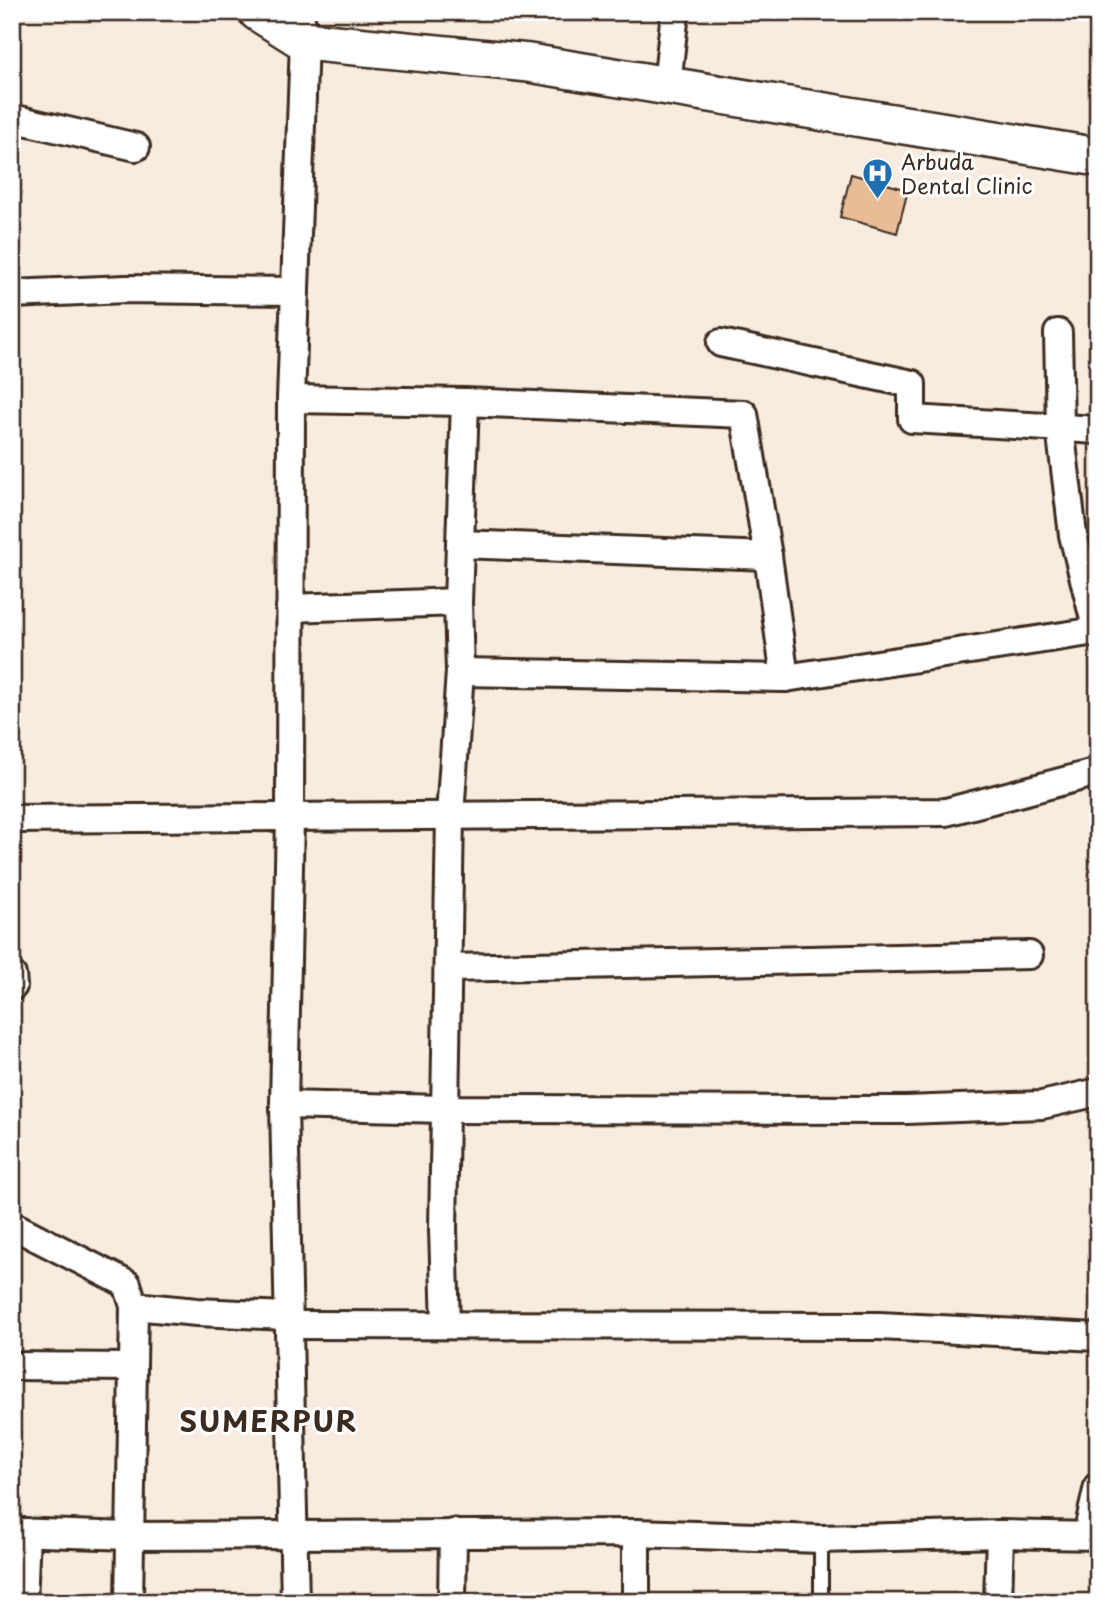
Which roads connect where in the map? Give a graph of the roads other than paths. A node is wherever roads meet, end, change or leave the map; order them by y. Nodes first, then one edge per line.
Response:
1 (258, 12) edge
2 (675, 12) edge
3 (302, 27) edge
4 (667, 85) junction
5 (12, 118) edge
6 (136, 147) dead end
7 (1098, 157) edge
8 (295, 291) junction
9 (12, 294) edge
10 (1058, 333) dead end
11 (720, 343) dead end
12 (291, 399) junction
13 (465, 402) junction
14 (1060, 427) junction
15 (1098, 430) edge
16 (460, 544) junction
17 (768, 556) junction
18 (458, 602) junction
19 (290, 608) junction
20 (1097, 633) edge
21 (460, 673) junction
22 (785, 678) junction
23 (1098, 772) edge
24 (450, 814) junction
25 (290, 818) junction
26 (12, 819) edge
27 (1029, 955) dead end
28 (448, 968) junction
29 (1098, 1092) edge
30 (284, 1105) junction
31 (445, 1109) junction
32 (12, 1225) edge
33 (134, 1306) junction
34 (288, 1320) junction
35 (446, 1325) junction
36 (1098, 1337) edge
37 (12, 1366) edge
38 (133, 1367) junction
39 (1098, 1486) edge
40 (19, 1532) edge
41 (453, 1533) junction
42 (636, 1533) junction
43 (294, 1534) junction
44 (1000, 1534) junction
45 (131, 1536) junction
46 (1093, 1536) edge
47 (821, 1539) junction
48 (23, 1602) edge
49 (130, 1602) edge
50 (295, 1602) edge
51 (452, 1602) edge
52 (636, 1602) edge
53 (821, 1602) edge
54 (998, 1602) edge

1 - 3 main road
2 - 4 street
3 - 4 main road
3 - 8 street
4 - 7 main road
5 - 6 street
8 - 9 street
8 - 12 street
10 - 14 street
11 - 14 street
12 - 13 street
12 - 19 street
13 - 16 street
13 - 17 street
14 - 15 street
14 - 20 street
16 - 17 street
16 - 18 street
17 - 22 street
18 - 19 street
18 - 21 street
19 - 25 street
20 - 22 street
21 - 22 street
21 - 24 street
23 - 24 street
24 - 25 street
24 - 28 street
25 - 26 street
25 - 30 street
27 - 28 street
28 - 31 street
29 - 31 street
30 - 31 street
30 - 34 street
31 - 35 street
32 - 33 street
33 - 34 street
33 - 38 street
34 - 35 street
34 - 43 street
35 - 36 street
37 - 38 street
38 - 45 street
39 - 46 street
40 - 45 street
40 - 48 street
41 - 42 street
41 - 43 street
41 - 51 street
42 - 47 street
42 - 52 street
43 - 45 street
43 - 50 street
44 - 46 street
44 - 47 street
44 - 54 street
45 - 49 street
47 - 53 lane

